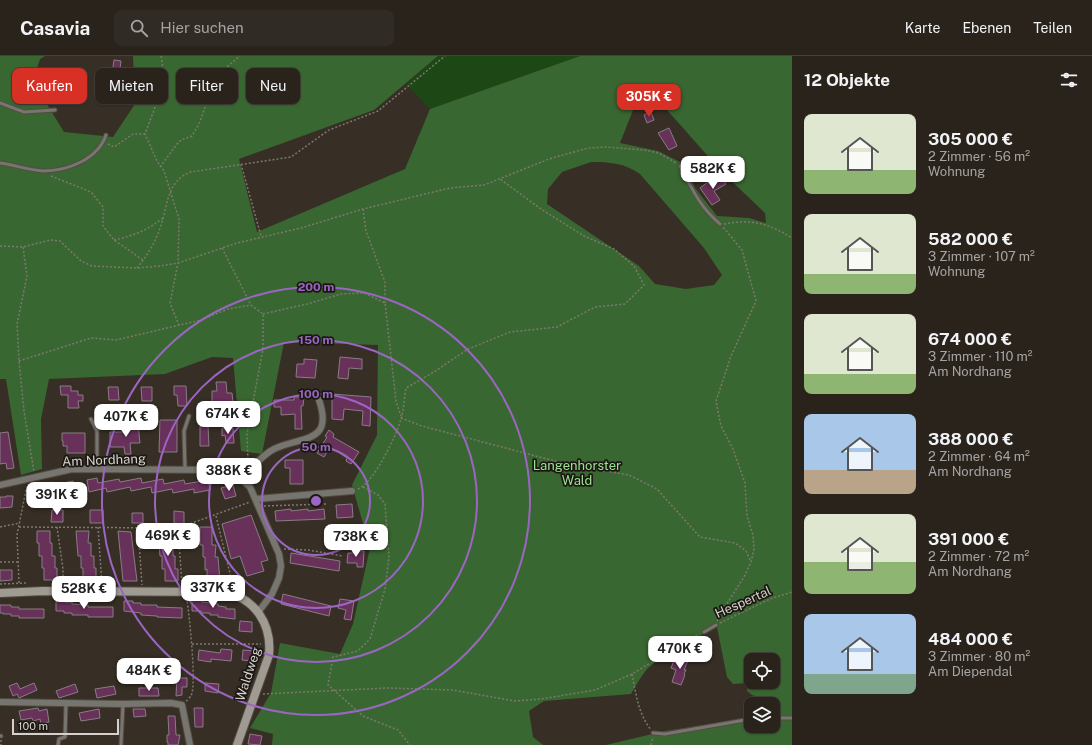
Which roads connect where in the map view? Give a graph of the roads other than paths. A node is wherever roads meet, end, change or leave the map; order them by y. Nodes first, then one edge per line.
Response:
1 (0, 103) edge
2 (55, 110) dead end
3 (106, 135) dead end
4 (0, 163) edge
5 (680, 166) road end
6 (720, 224) road end
7 (319, 400) dead end
8 (189, 416) dead end
9 (91, 419) dead end
10 (98, 469) junction
11 (185, 469) junction
12 (242, 478) junction
13 (0, 485) edge
14 (352, 491) road end
15 (254, 500) junction
16 (0, 593) edge
17 (259, 612) junction
18 (716, 625) road end
19 (704, 632) road end
20 (0, 702) edge
21 (66, 703) junction
22 (123, 704) junction
23 (780, 718) edge
24 (792, 718) edge
25 (744, 720) edge
26 (653, 733) road end
27 (121, 744) dead end
28 (58, 745) edge
29 (190, 745) edge
30 (237, 745) edge

1 - 2 lane
3 - 4 lane
5 - 6 lane
7 - 12 street
8 - 11 lane
9 - 10 lane
10 - 11 street, Am Nordhang
10 - 13 street, Am Nordhang
11 - 12 street, Am Nordhang
12 - 15 street
14 - 15 street
15 - 17 street
16 - 17 street
17 - 30 street, Waldweg
18 - 19 lane, Hespertal
20 - 21 street
21 - 22 street
21 - 28 lane
22 - 27 lane
22 - 29 street
23 - 24 lane
25 - 26 lane

